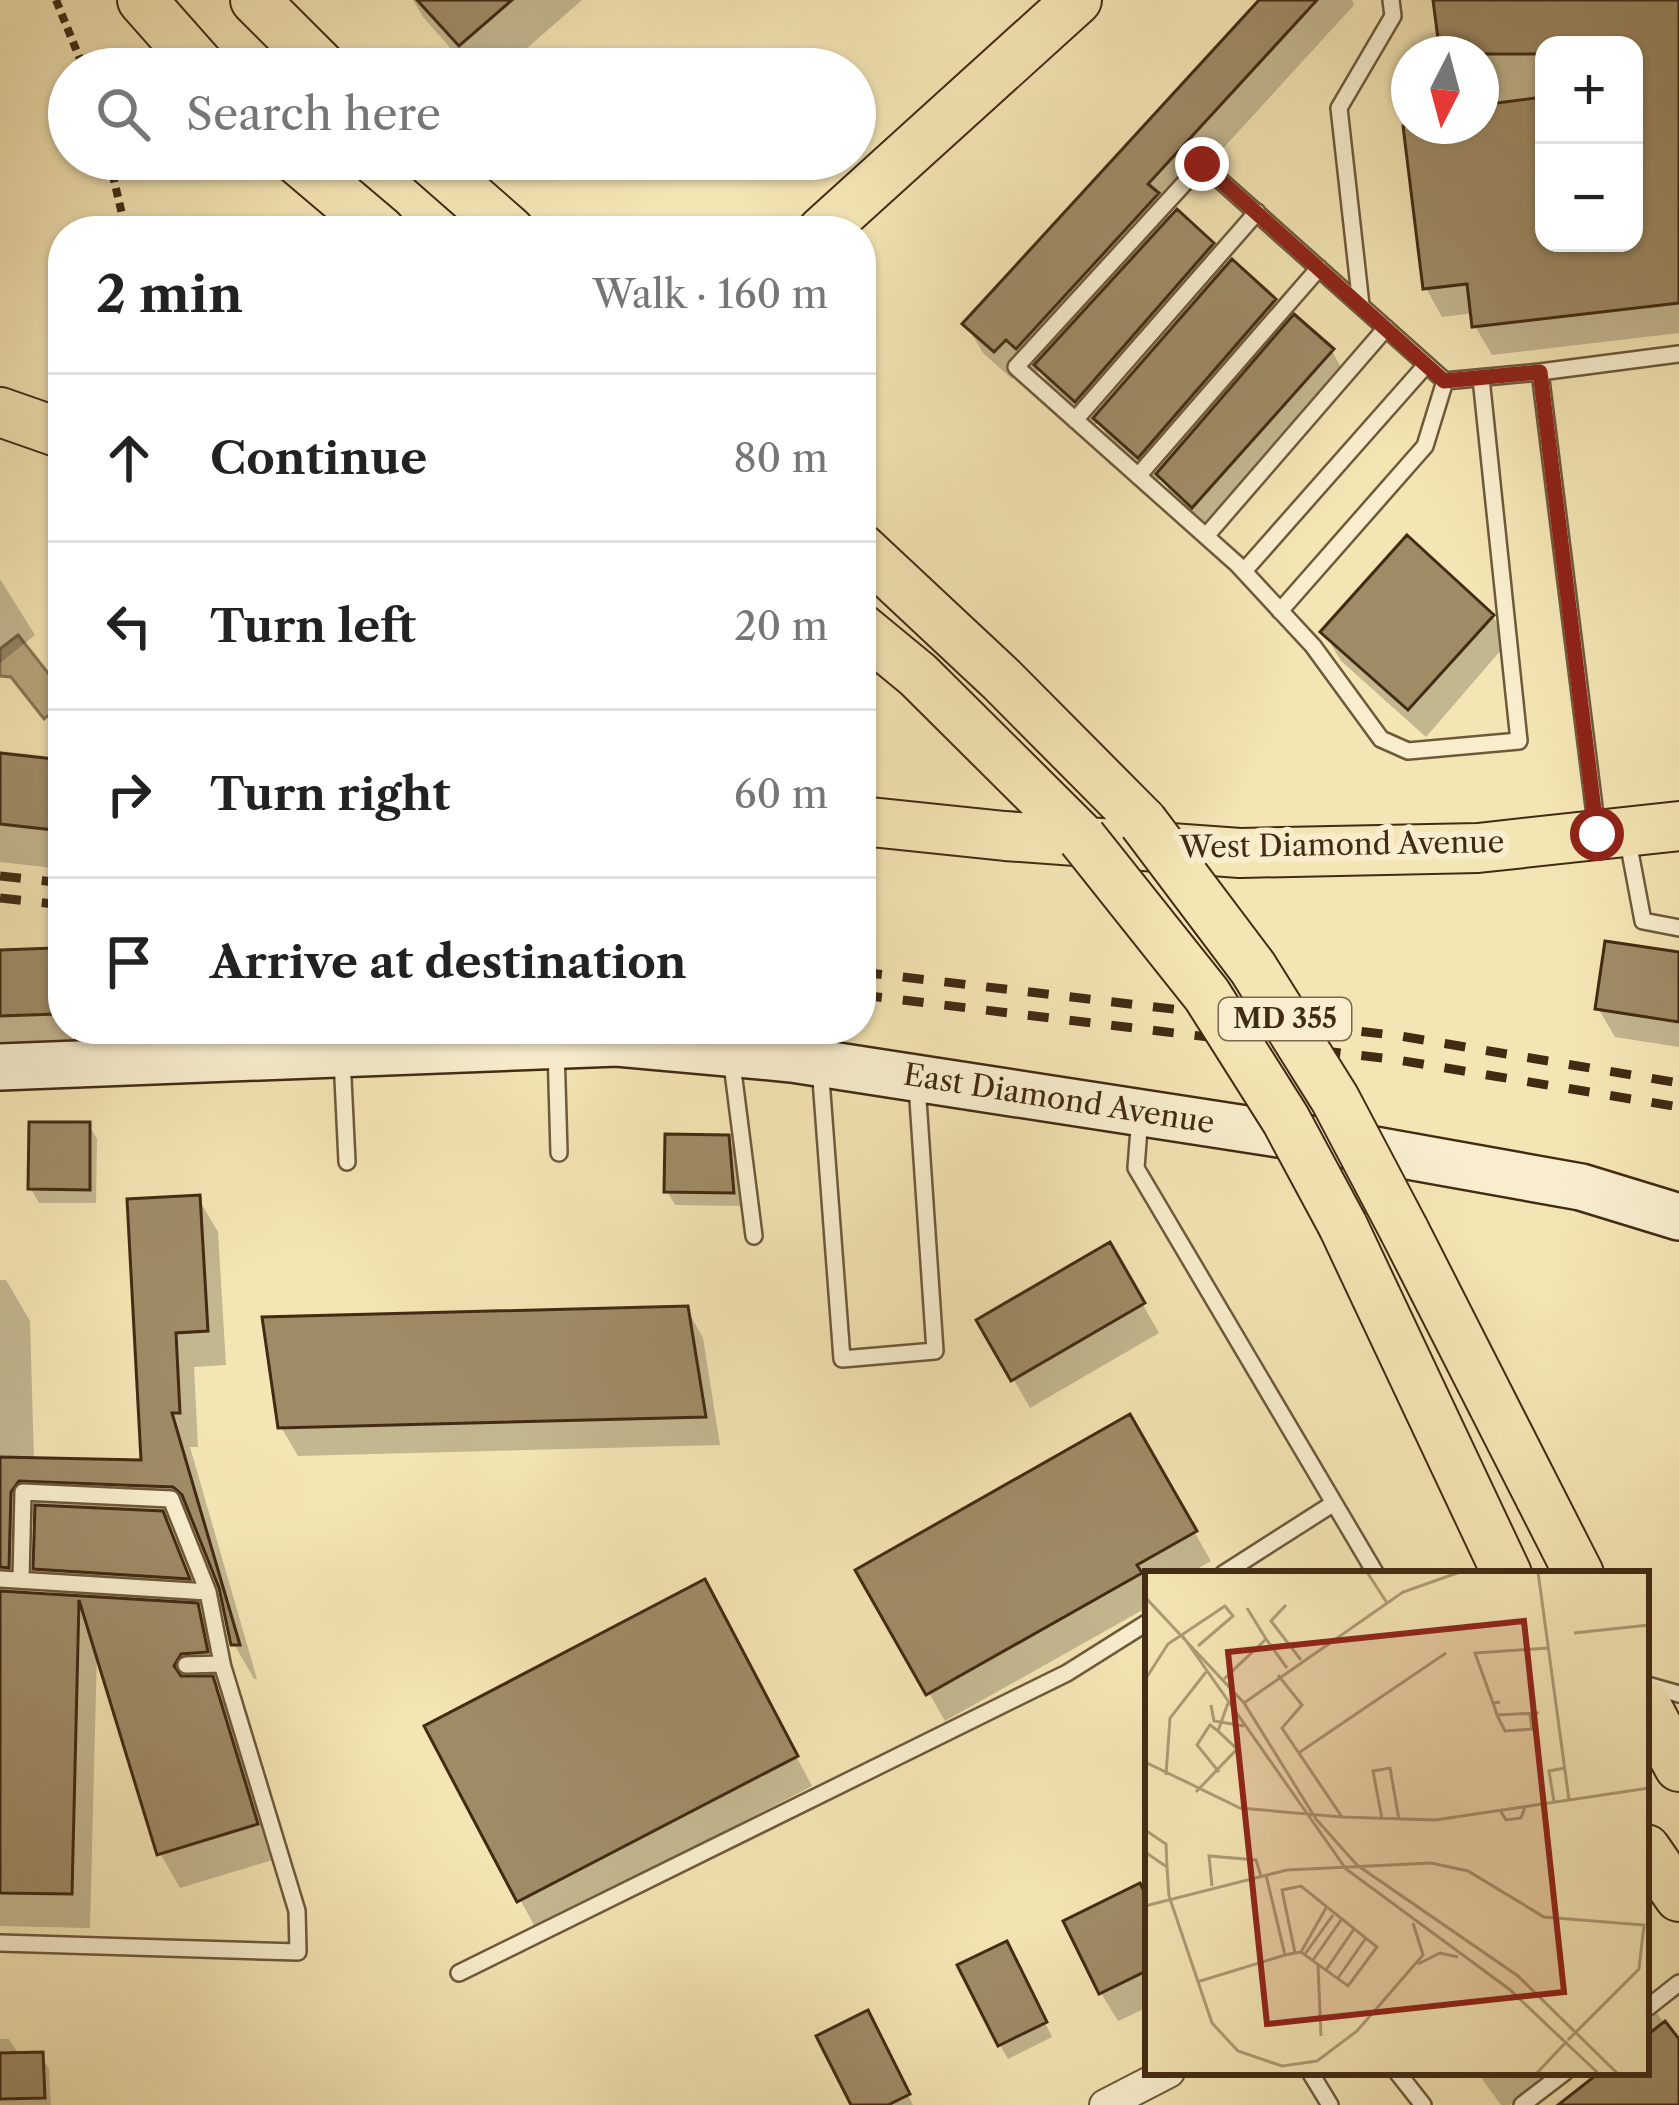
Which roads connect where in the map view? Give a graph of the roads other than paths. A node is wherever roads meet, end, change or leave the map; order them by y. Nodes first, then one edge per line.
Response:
1 (142, 0) edge
2 (255, 0) edge
3 (1077, 0) edge
4 (1391, 0) edge
5 (184, 48) edge
6 (303, 48) edge
7 (321, 180) edge
8 (452, 180) edge
9 (1256, 212) junction
10 (363, 216) edge
11 (493, 216) edge
12 (839, 216) edge
13 (1319, 268) junction
14 (1361, 305) junction
15 (1386, 328) junction
16 (1679, 354) edge
17 (1426, 365) junction
18 (1540, 372) junction
19 (1481, 378) junction
20 (1444, 381) junction
21 (0, 412) edge
22 (1075, 420) junction
23 (48, 429) edge
24 (1138, 476) junction
25 (1206, 536) junction
26 (876, 562) edge
27 (1244, 572) junction
28 (1280, 611) junction
29 (876, 640) edge
30 (876, 823) edge
31 (1679, 826) edge
32 (1612, 833) junction
33 (1679, 928) edge
34 (586, 1044) edge
35 (628, 1044) edge
36 (556, 1045) junction
37 (731, 1053) junction
38 (342, 1055) junction
39 (820, 1063) junction
40 (0, 1067) edge
41 (916, 1078) junction
42 (1140, 1111) junction
43 (559, 1153) dead end
44 (347, 1162) dead end
45 (1679, 1217) edge
46 (754, 1236) dead end
47 (1334, 1503) junction
48 (1228, 1571) edge
49 (1374, 1571) edge
50 (1507, 1571) edge
51 (1577, 1571) edge
52 (0, 1579) edge
53 (21, 1580) junction
54 (208, 1592) junction
55 (1145, 1624) edge
56 (186, 1665) dead end
57 (224, 1668) junction
58 (1649, 1686) edge
59 (1679, 1694) edge
60 (1649, 1711) edge
61 (1679, 1767) edge
62 (1649, 1853) edge
63 (1679, 1897) edge
64 (0, 1943) edge
65 (459, 1973) dead end
66 (1679, 1983) edge
67 (1649, 2007) edge
68 (1163, 2075) edge
69 (1312, 2075) edge
70 (1399, 2075) edge
71 (1560, 2075) edge
72 (1106, 2105) edge
73 (1330, 2105) edge
74 (1423, 2105) edge
75 (1522, 2105) edge

1 - 5 main road
2 - 6 main road
3 - 12 main road
4 - 14 lane
7 - 10 main road
8 - 11 main road
9 - 13 lane
9 - 22 lane
9 - 22 lane
13 - 14 lane
13 - 24 lane
14 - 15 lane
15 - 17 lane
15 - 25 lane
16 - 18 lane
17 - 20 lane
17 - 27 lane
18 - 19 lane
18 - 32 lane
19 - 20 lane
19 - 28 lane
20 - 28 lane
21 - 23 main road
22 - 24 lane
24 - 25 lane
25 - 27 lane
26 - 51 main road, MD 355, bridge
27 - 28 lane
29 - 50 main road, MD 355, bridge
30 - 32 main road, West Diamond Avenue
31 - 32 main road, West Diamond Avenue
32 - 33 lane
34 - 36 street, East Diamond Avenue
35 - 37 street, East Diamond Avenue
36 - 38 street, East Diamond Avenue
36 - 43 lane
37 - 39 street, East Diamond Avenue
37 - 46 lane
38 - 40 street, East Diamond Avenue
38 - 44 lane
39 - 41 street, East Diamond Avenue
39 - 41 lane
41 - 42 street, East Diamond Avenue
42 - 45 street, East Diamond Avenue
42 - 47 lane
47 - 48 lane
47 - 49 lane
52 - 53 lane
53 - 54 lane
53 - 54 lane
54 - 57 lane
55 - 65 lane
56 - 57 lane
57 - 64 lane
58 - 59 lane
60 - 61 main road
62 - 63 main road
66 - 67 lane
68 - 72 street
69 - 73 lane
70 - 74 lane
71 - 75 lane

